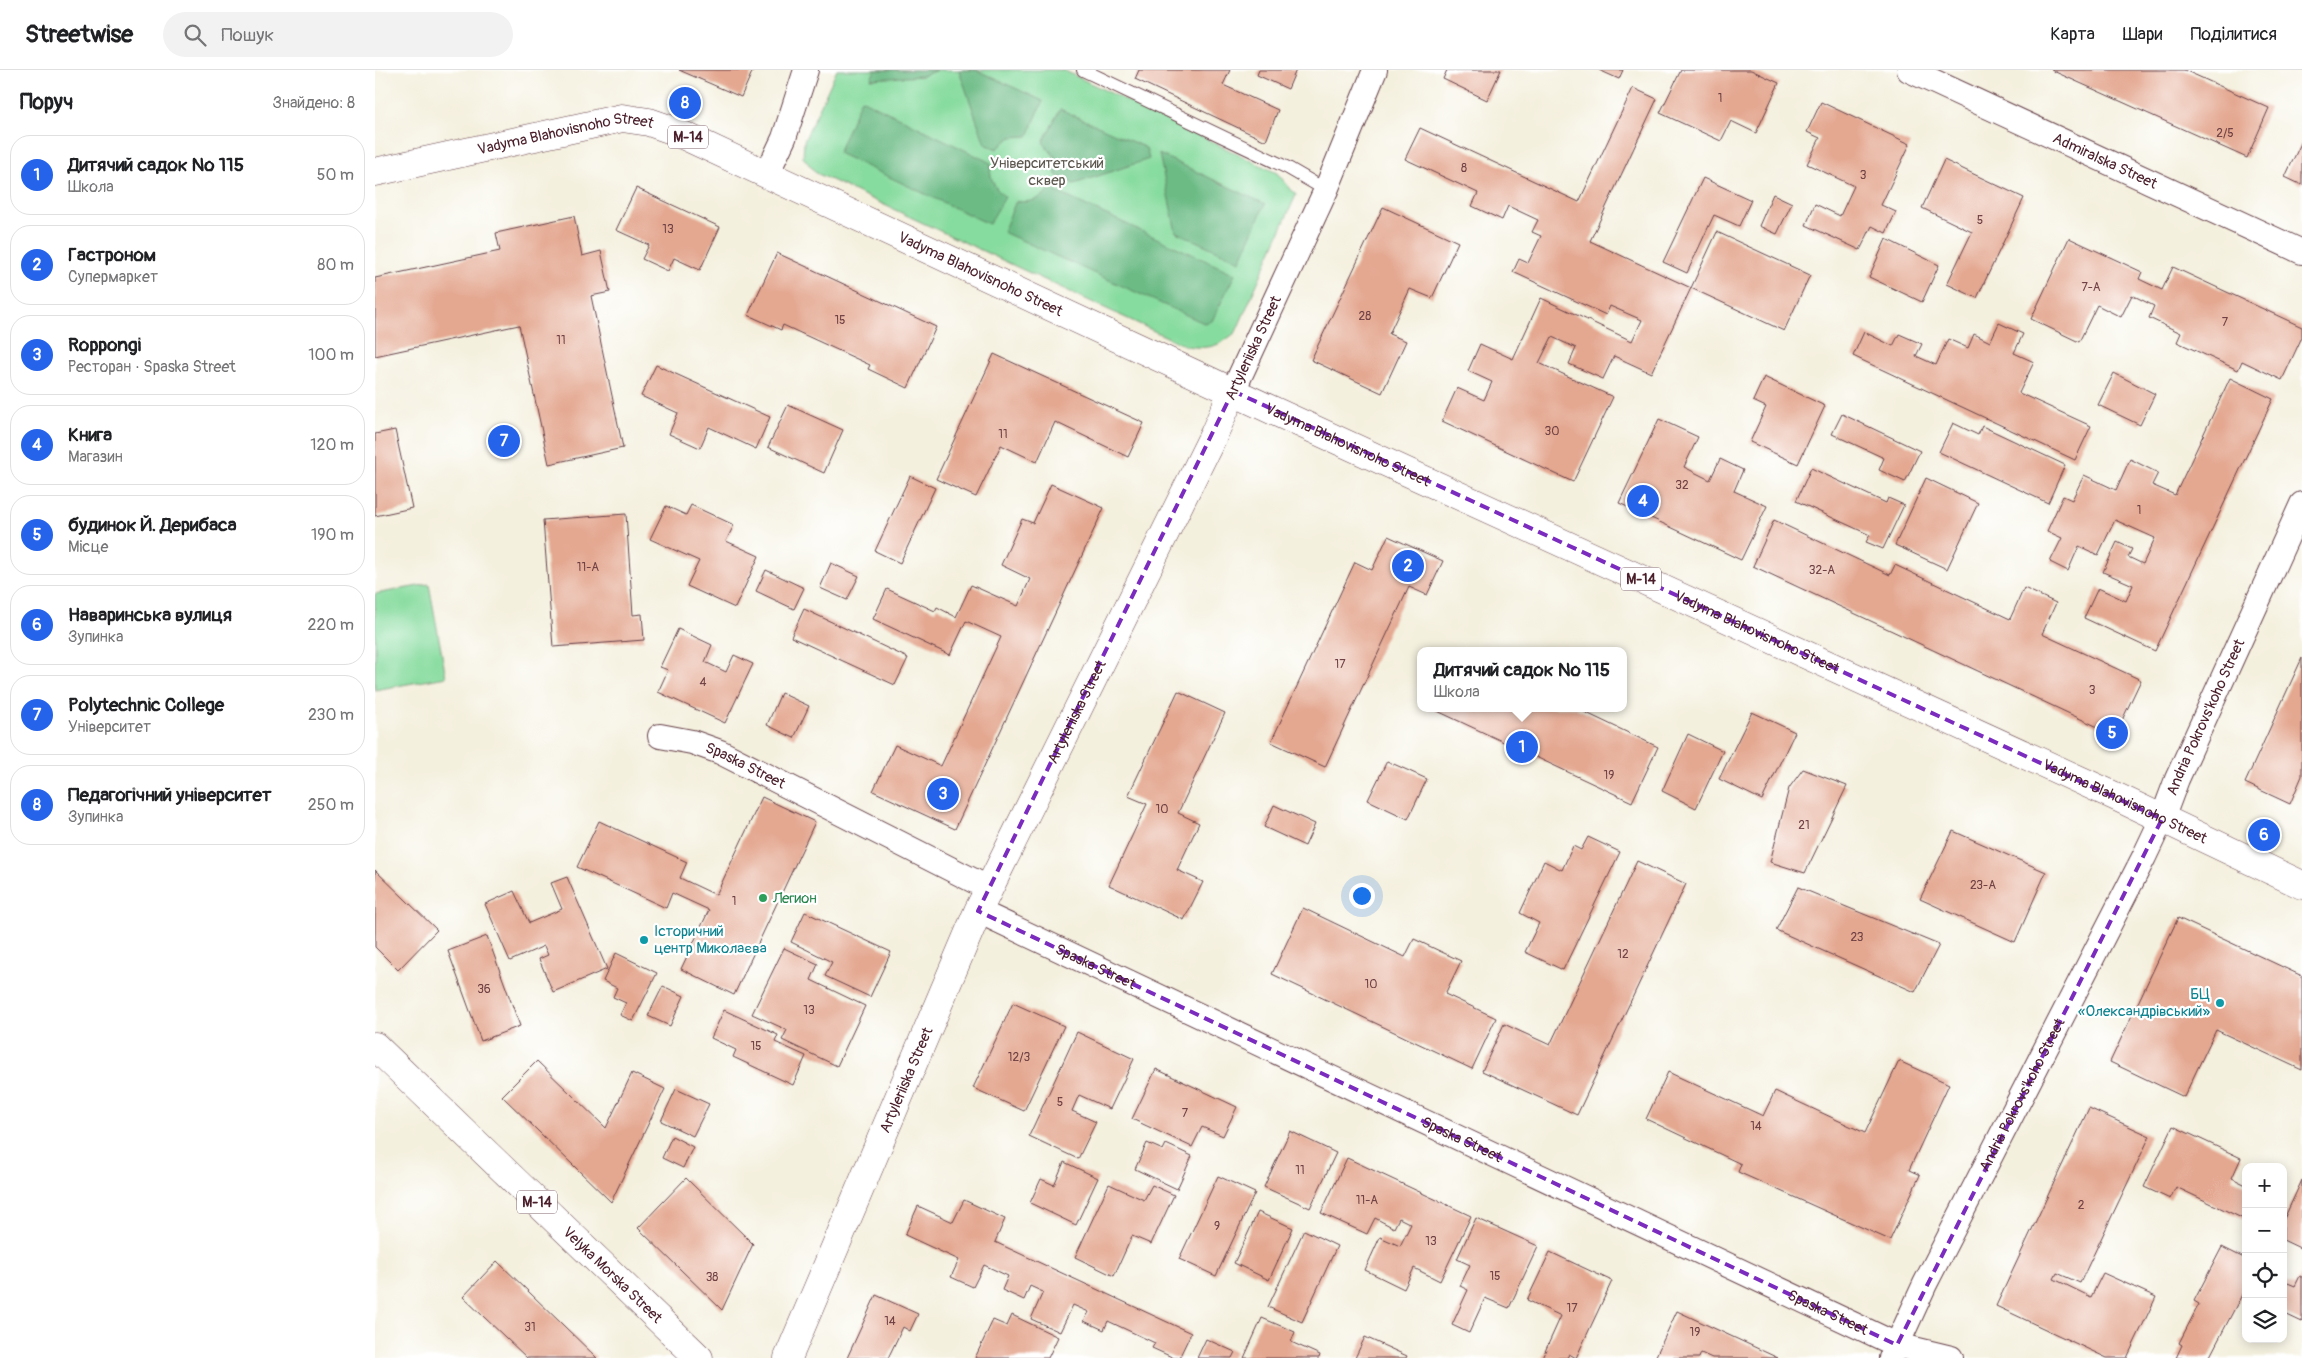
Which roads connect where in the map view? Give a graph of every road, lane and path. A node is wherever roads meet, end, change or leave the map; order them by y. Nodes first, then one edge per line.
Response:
1 (806, 70) edge
2 (1083, 70) edge
3 (1375, 70) edge
4 (1909, 70) edge
5 (375, 172) edge
6 (767, 174) junction
7 (1326, 190) junction
8 (2302, 252) edge
9 (1233, 391) junction
10 (2302, 504) edge
11 (660, 736) dead end
12 (2162, 819) junction
13 (2302, 885) edge
14 (983, 899) junction
15 (375, 1046) edge
16 (1894, 1352) edge
17 (699, 1358) edge
18 (788, 1358) edge
19 (1951, 1358) edge

1 - 6 street
2 - 7 lane
3 - 7 street, Artyleriiska Street
4 - 8 street, Admiralska Street
5 - 6 main road, Vadyma Blahovisnoho Street / М-14
6 - 9 main road, Vadyma Blahovisnoho Street / М-14
7 - 9 street, Artyleriiska Street
9 - 12 main road, Vadyma Blahovisnoho Street / М-14
9 - 14 main road, Artyleriiska Street
10 - 12 street, Andria Pokrovs'koho Street
11 - 14 street, Spaska Street
12 - 13 main road, Vadyma Blahovisnoho Street / М-14
12 - 16 street, Andria Pokrovs'koho Street
14 - 16 street, Spaska Street
14 - 18 main road, Artyleriiska Street
15 - 17 main road, Velyka Morska Street / М-14
16 - 19 street, Spaska Street

